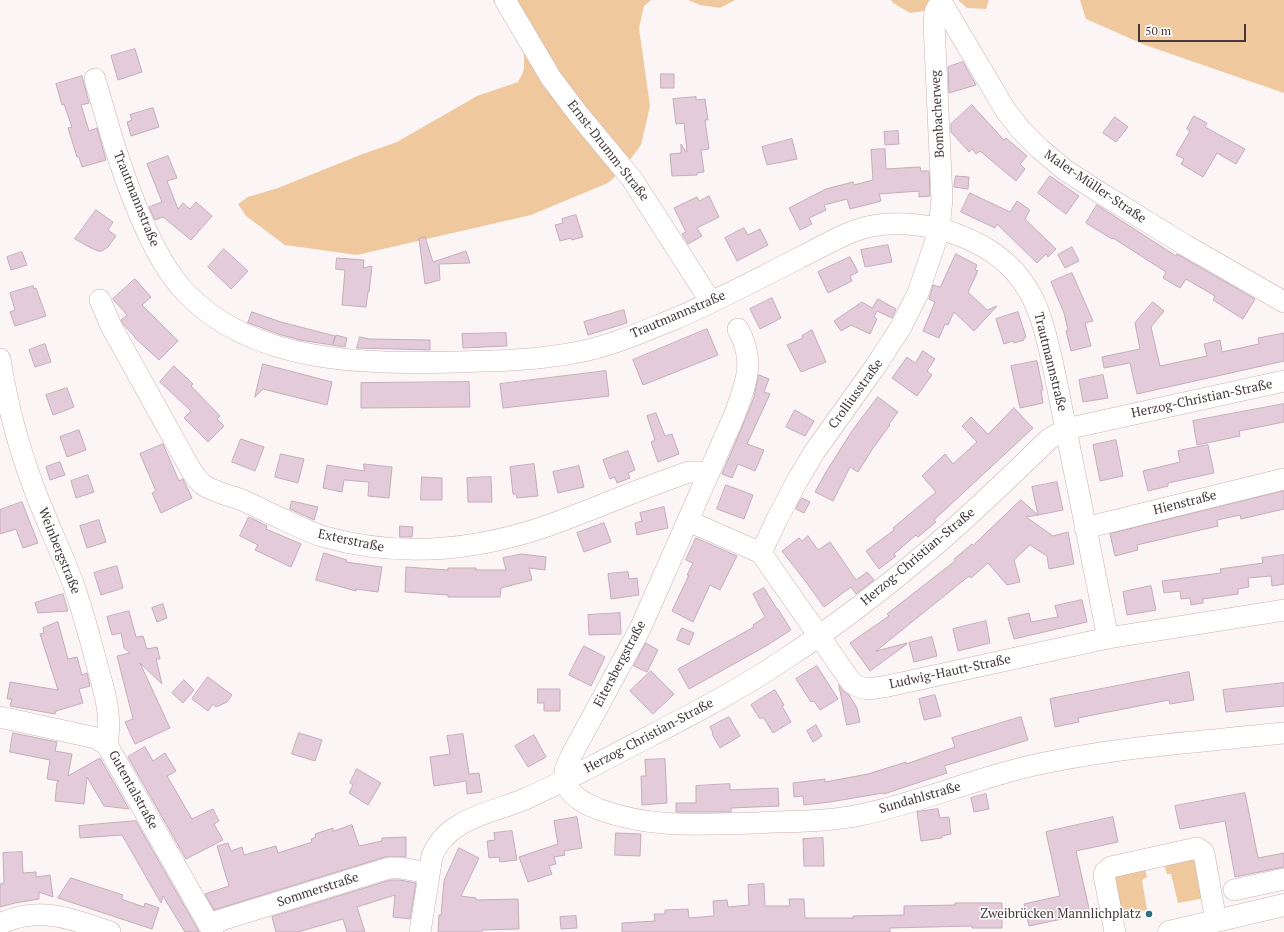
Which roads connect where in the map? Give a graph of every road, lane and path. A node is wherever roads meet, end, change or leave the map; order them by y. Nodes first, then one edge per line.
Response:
1 (505, 0) edge
2 (941, 1) edge
3 (95, 79) dead end
4 (939, 229) junction
5 (100, 300) dead end
6 (710, 302) junction
7 (1284, 302) edge
8 (738, 329) dead end
9 (0, 359) edge
10 (1284, 381) edge
11 (1066, 428) junction
12 (708, 472) junction
13 (1284, 478) edge
14 (688, 521) junction
15 (1085, 528) junction
16 (761, 553) junction
17 (1284, 610) edge
18 (820, 635) junction
19 (1108, 638) junction
20 (0, 717) edge
21 (1284, 733) edge
22 (107, 745) junction
23 (565, 781) junction
24 (429, 873) junction
25 (1284, 879) edge
26 (1234, 890) dead end
27 (1284, 905) edge
28 (1216, 921) junction
29 (0, 924) edge
30 (210, 928) edge
31 (110, 932) edge
32 (420, 932) edge
33 (1115, 932) edge
34 (1171, 932) edge

1 - 6 street, Ernst-Drumm-Straße
2 - 4 street, Bombacherweg
2 - 7 street, Maler-Müller-Straße
3 - 6 street, Trautmannstraße
4 - 6 street, Trautmannstraße
4 - 11 street, Trautmannstraße
4 - 16 street, Crolliusstraße
5 - 12 street, Exterstraße
8 - 12 street, Eitersbergstraße
9 - 22 street, Weinbergstraße
10 - 11 street, Herzog-Christian-Straße
11 - 15 street, Trautmannstraße
11 - 18 street, Herzog-Christian-Straße
12 - 14 street, Eitersbergstraße
13 - 15 street, Hienstraße
14 - 16 street
14 - 23 street, Eitersbergstraße
15 - 19 street, Trautmannstraße
16 - 18 street, Ludwig-Hautt-Straße
17 - 19 street, Ludwig-Hautt-Straße
18 - 19 street, Ludwig-Hautt-Straße
18 - 23 street, Herzog-Christian-Straße
20 - 22 street, Gutentalstraße
21 - 23 street, Sundahlstraße
22 - 30 street, Gutentalstraße
23 - 24 street
24 - 30 street, Sommerstraße
24 - 32 street
25 - 26 street
27 - 28 main road
28 - 33 street
28 - 34 main road
29 - 31 street

